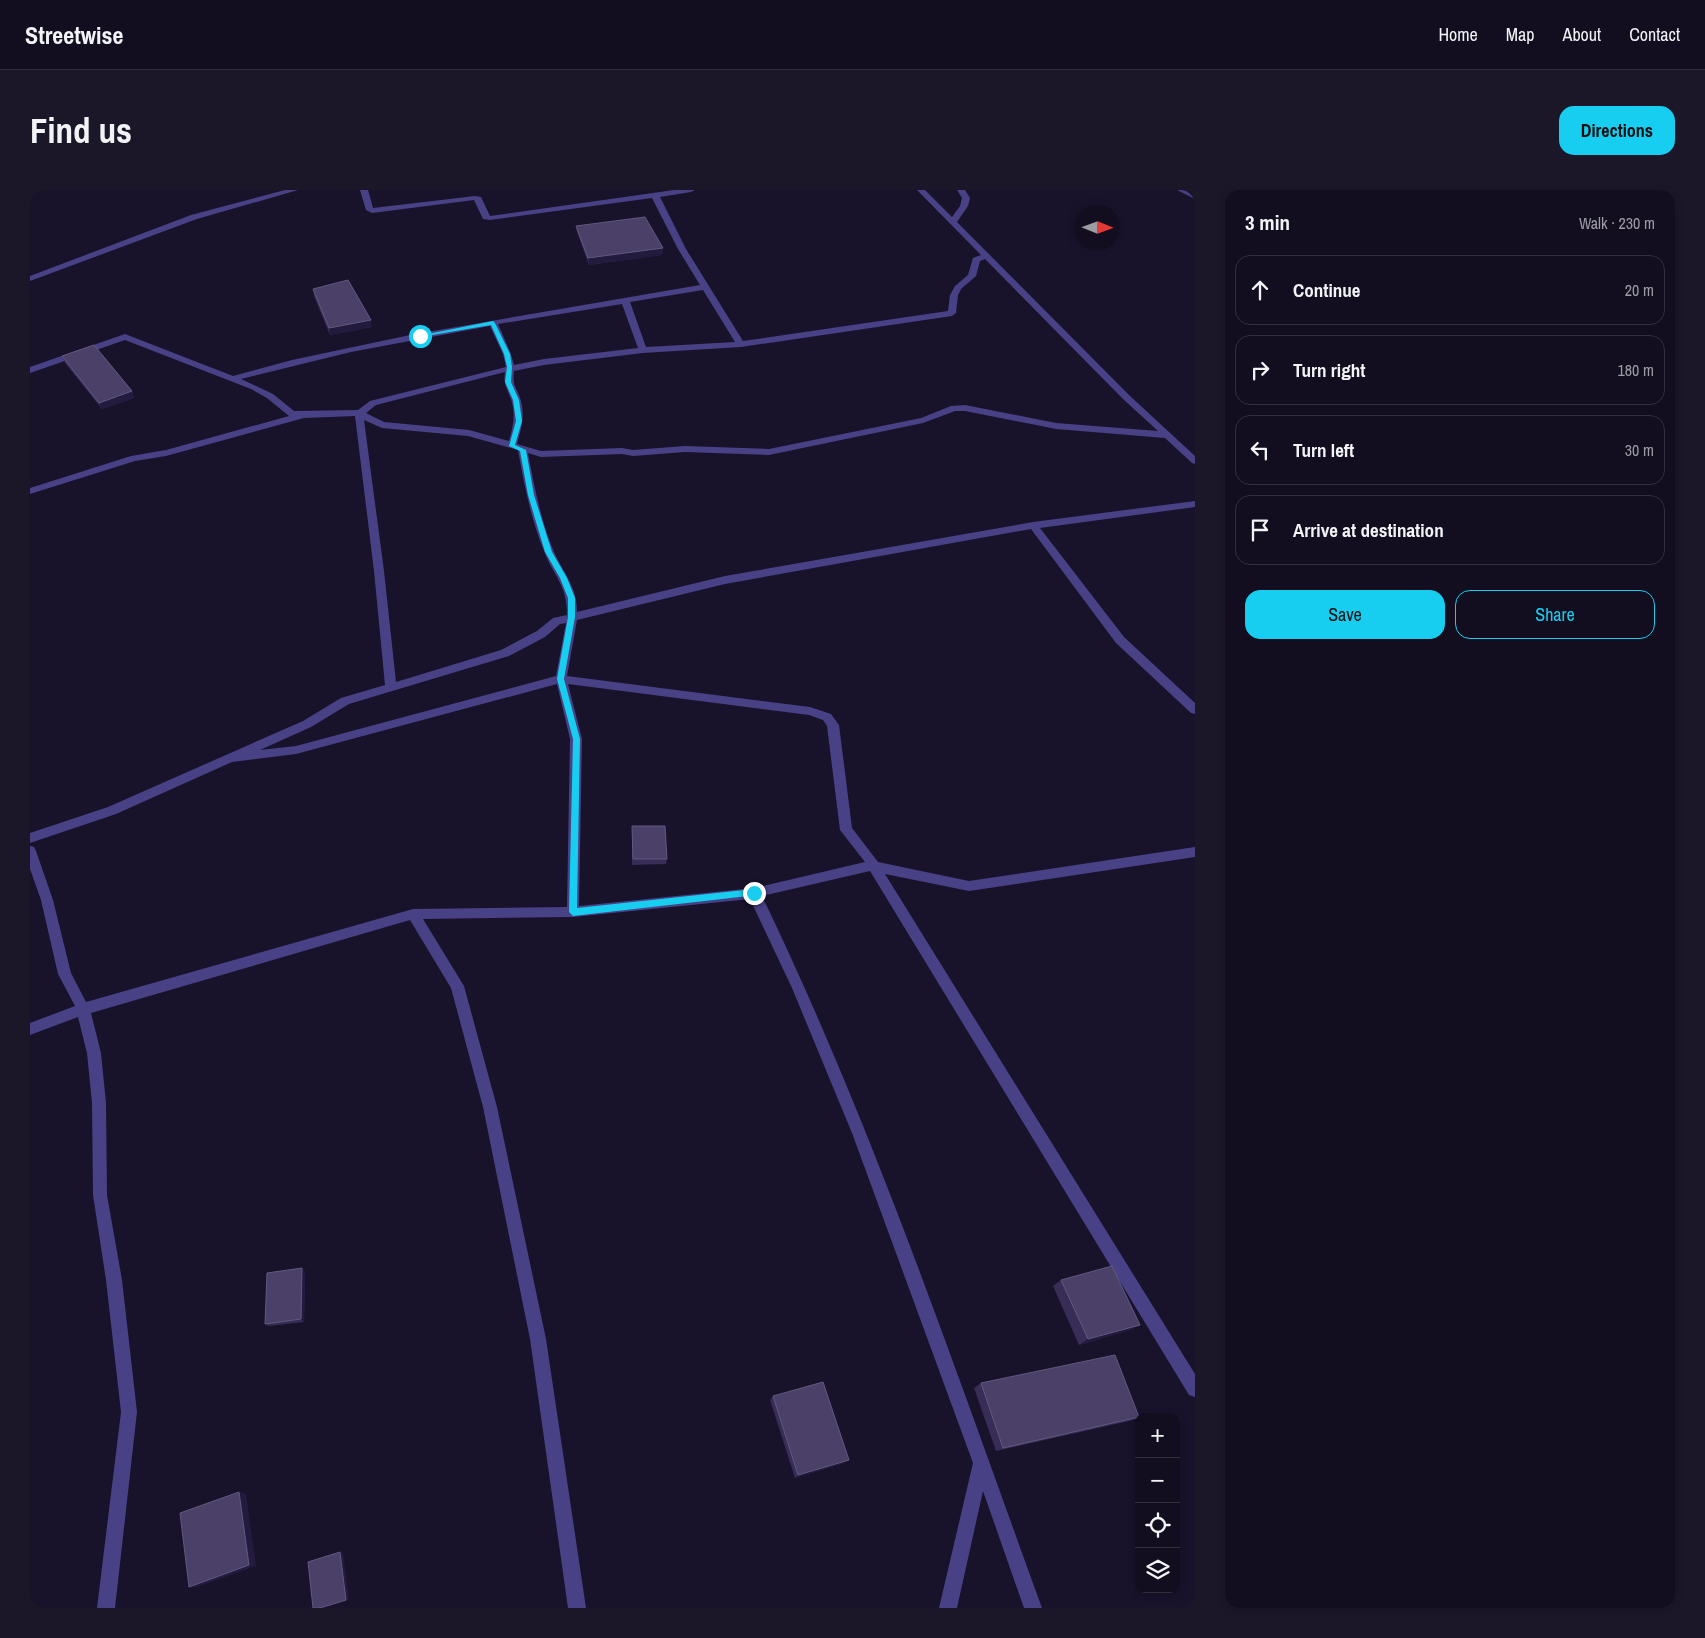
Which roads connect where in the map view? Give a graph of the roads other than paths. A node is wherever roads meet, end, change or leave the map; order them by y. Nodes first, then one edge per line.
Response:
1 (294, 190) edge
2 (364, 190) edge
3 (691, 190) edge
4 (921, 190) edge
5 (961, 190) edge
6 (1181, 190) edge
7 (655, 195) junction
8 (1195, 197) edge
9 (953, 222) junction
10 (987, 256) junction
11 (30, 279) edge
12 (706, 287) junction
13 (625, 301) junction
14 (493, 323) junction
15 (741, 344) junction
16 (643, 350) junction
17 (508, 369) junction
18 (30, 370) edge
19 (234, 378) junction
20 (359, 414) junction
21 (304, 415) junction
22 (1165, 435) junction
23 (517, 448) junction
24 (1195, 461) edge
25 (30, 491) edge
26 (1195, 504) edge
27 (1033, 526) junction
28 (572, 617) junction
29 (561, 679) junction
30 (392, 688) junction
31 (1195, 710) edge
32 (232, 758) junction
33 (30, 838) edge
34 (30, 851) edge
35 (1195, 852) edge
36 (871, 866) junction
37 (754, 893) junction
38 (573, 912) junction
39 (413, 914) junction
40 (84, 1009) junction
41 (30, 1029) edge
42 (1195, 1389) edge
43 (981, 1462) junction
44 (106, 1608) edge
45 (577, 1608) edge
46 (948, 1608) edge
47 (1033, 1608) edge

1 - 11 street
2 - 7 street
3 - 7 street
4 - 9 street
5 - 9 street
6 - 8 street
7 - 12 street
9 - 10 street
10 - 15 street
10 - 22 street
12 - 13 street
12 - 15 street
13 - 14 street
13 - 16 street
14 - 17 street
14 - 19 street
15 - 16 street
16 - 17 street
17 - 20 street
17 - 23 street
18 - 19 street
19 - 21 street
20 - 21 street
20 - 23 street
20 - 30 street
21 - 25 street
22 - 23 street
22 - 24 street
23 - 28 street
26 - 27 street
27 - 28 street
27 - 31 street
28 - 29 street
28 - 30 street
29 - 32 street
29 - 36 street
29 - 38 street
30 - 32 street
32 - 33 street
34 - 40 street
35 - 36 street
36 - 37 street
36 - 42 street
37 - 38 street
37 - 43 street
38 - 39 street
39 - 40 street
39 - 45 street
40 - 41 street
40 - 44 street
43 - 46 street
43 - 47 street

